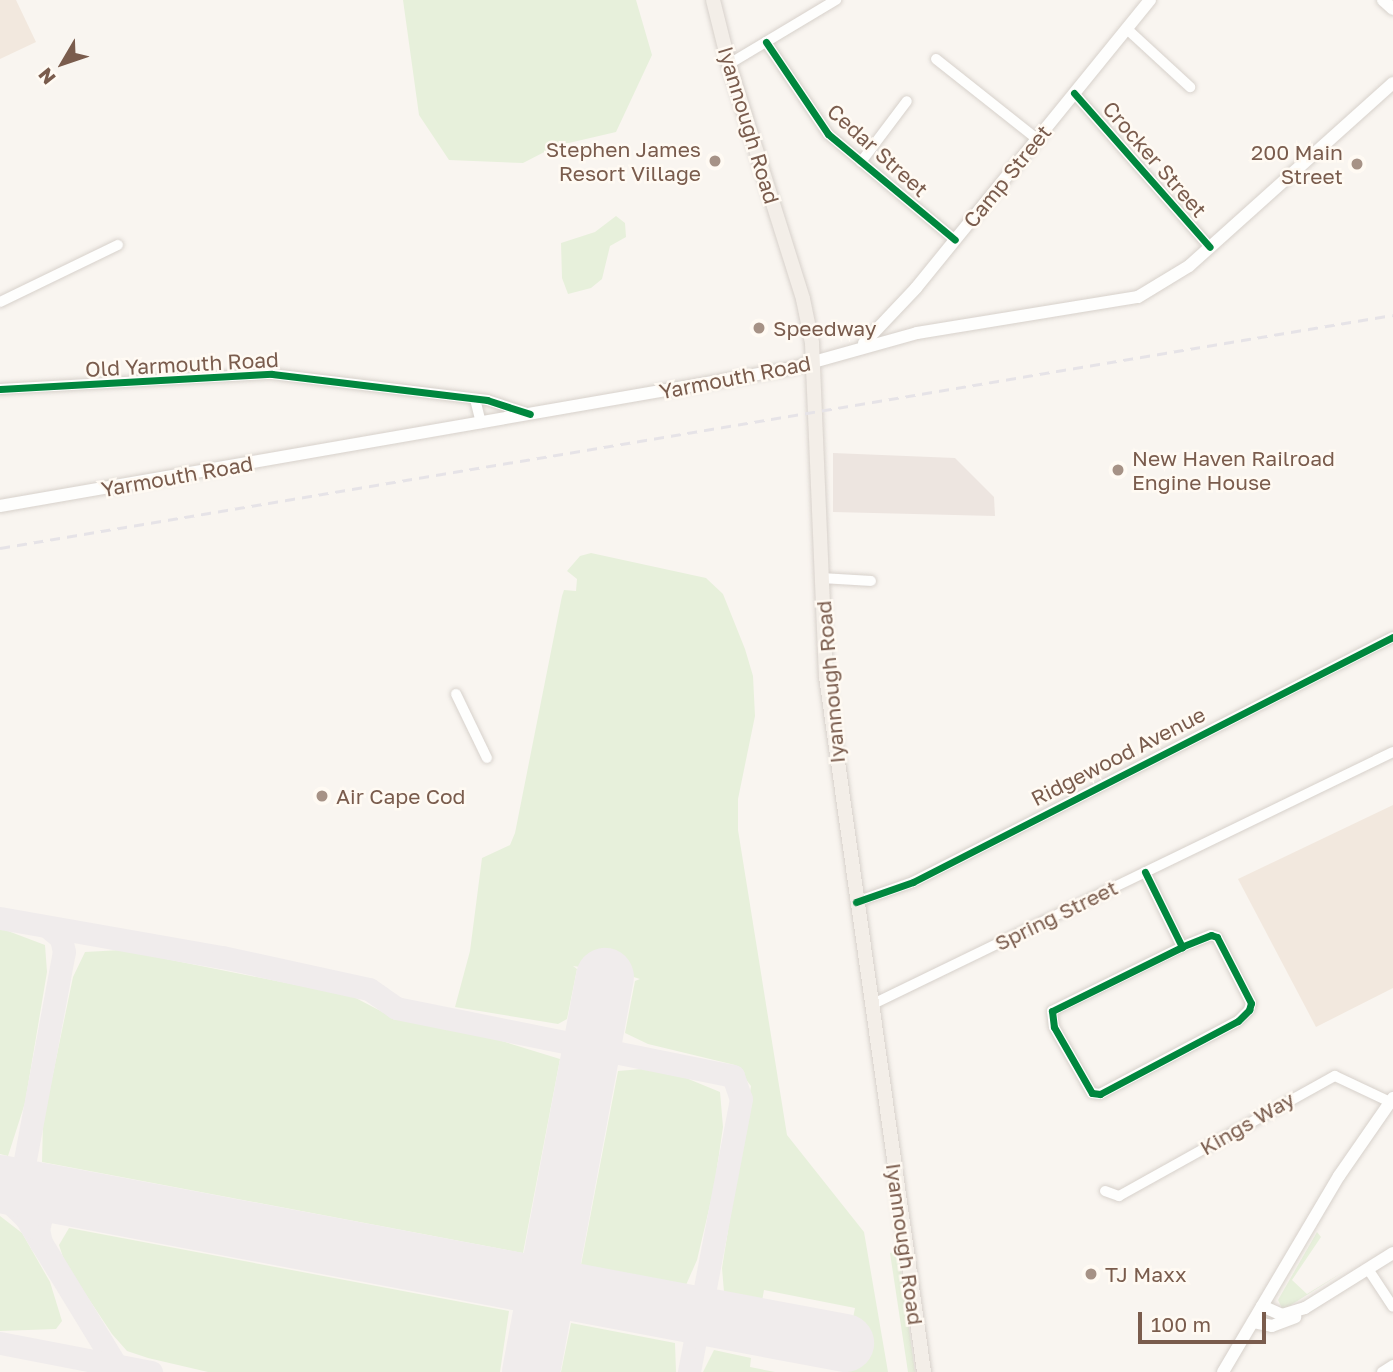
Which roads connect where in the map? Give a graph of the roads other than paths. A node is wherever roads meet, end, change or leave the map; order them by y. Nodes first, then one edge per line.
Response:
1 (713, 0) edge
2 (836, 0) edge
3 (1150, 0) edge
4 (1383, 0) edge
5 (1393, 9) edge
6 (1127, 29) junction
7 (766, 42) junction
8 (936, 59) dead end
9 (729, 64) junction
10 (1393, 83) edge
11 (1190, 87) dead end
12 (1074, 93) junction
13 (907, 101) dead end
14 (1037, 139) junction
15 (861, 162) junction
16 (955, 240) junction
17 (118, 245) dead end
18 (1210, 247) junction
19 (0, 302) edge
20 (894, 313) junction
21 (908, 335) junction
22 (858, 347) junction
23 (814, 362) junction
24 (0, 389) edge
25 (475, 399) junction
26 (530, 414) junction
27 (481, 423) junction
28 (0, 506) edge
29 (822, 578) junction
30 (870, 582) dead end
31 (1393, 637) edge
32 (456, 694) dead end
33 (1393, 752) edge
34 (486, 758) dead end
35 (1145, 872) junction
36 (856, 902) junction
37 (1182, 947) junction
38 (871, 1005) junction
39 (1391, 1100) edge
40 (1105, 1191) dead end
41 (1393, 1253) edge
42 (1368, 1269) junction
43 (1262, 1306) junction
44 (1393, 1307) edge
45 (1305, 1308) junction
46 (1253, 1322) junction
47 (1393, 1365) edge
48 (1229, 1370) edge
49 (924, 1372) edge
50 (1382, 1372) edge

1 - 9 main road, Iyannough Road
2 - 7 street
3 - 6 main road, Camp Street
4 - 5 main road
6 - 11 street
6 - 12 main road, Camp Street
7 - 9 street
7 - 15 street, Cedar Street
8 - 14 street
9 - 23 main road, Iyannough Road
10 - 18 main road, Yarmouth Road
12 - 14 main road, Camp Street
12 - 18 street, Crocker Street
13 - 15 street
14 - 16 main road, Camp Street
15 - 16 street, Cedar Street
16 - 20 main road, Camp Street
17 - 19 street
18 - 21 main road, Yarmouth Road
20 - 21 main road
20 - 22 main road, Camp Street
21 - 22 main road, Yarmouth Road
22 - 23 main road, Yarmouth Road
23 - 26 main road, Yarmouth Road
23 - 29 main road, Iyannough Road
24 - 25 street, Old Yarmouth Road
25 - 26 street, Old Yarmouth Road
25 - 27 street
26 - 27 main road, Yarmouth Road
27 - 28 main road, Yarmouth Road
29 - 30 street
29 - 36 main road, Iyannough Road
31 - 36 street, Ridgewood Avenue
32 - 34 street
33 - 35 street, Spring Street
35 - 37 street
35 - 38 street, Spring Street
36 - 38 main road, Iyannough Road
37 - 37 street
38 - 49 main road, Iyannough Road
39 - 40 street, Kings Way
39 - 43 main road
41 - 42 main road
42 - 44 street
42 - 45 main road
43 - 45 main road
43 - 46 main road
45 - 46 main road
46 - 48 main road
47 - 50 street

